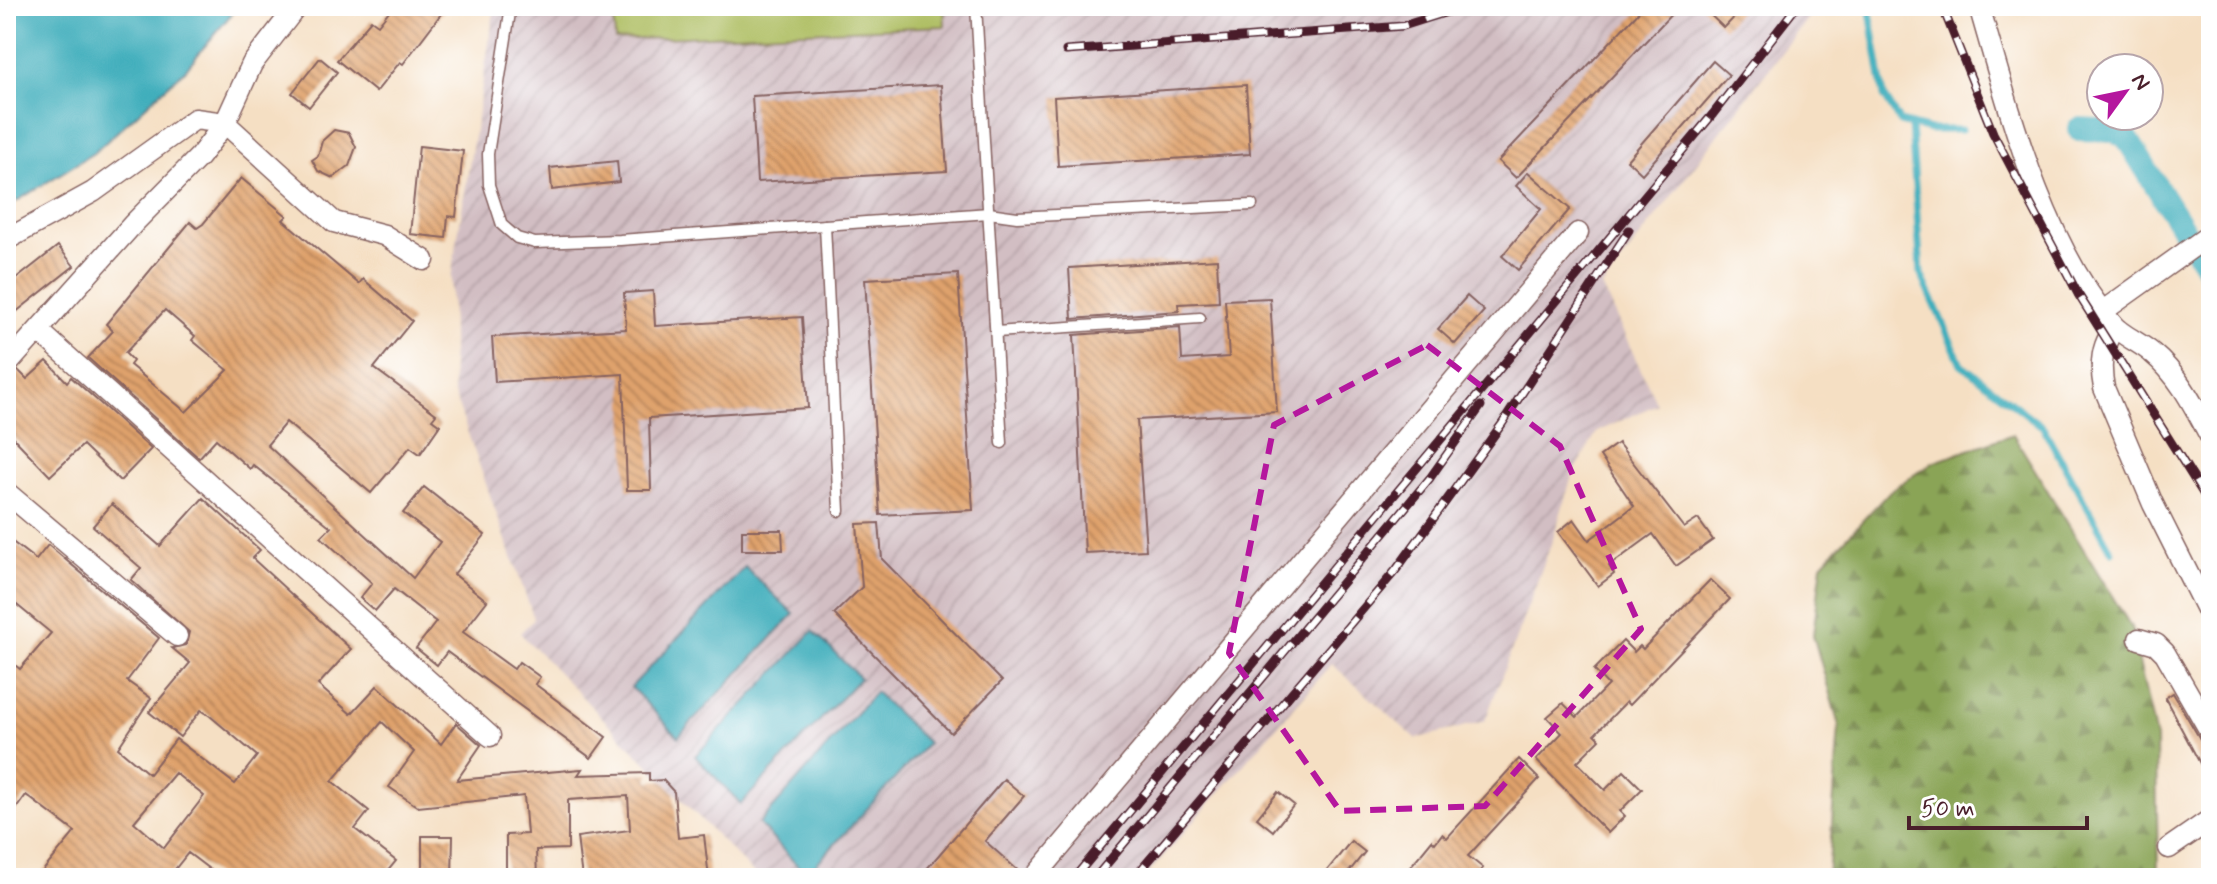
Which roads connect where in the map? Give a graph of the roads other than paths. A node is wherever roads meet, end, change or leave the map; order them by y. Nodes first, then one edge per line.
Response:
1 (297, 6) edge
2 (511, 6) edge
3 (976, 6) edge
4 (1979, 6) edge
5 (225, 123) junction
6 (1252, 205) dead end
7 (989, 213) junction
8 (825, 225) junction
9 (1578, 233) dead end
10 (6, 240) edge
11 (2198, 241) edge
12 (424, 260) dead end
13 (2103, 311) junction
14 (1200, 318) dead end
15 (2115, 329) junction
16 (39, 331) junction
17 (996, 332) junction
18 (6, 366) edge
19 (2211, 438) edge
20 (1002, 443) dead end
21 (6, 492) edge
22 (839, 511) dead end
23 (2211, 619) edge
24 (177, 636) dead end
25 (2139, 639) dead end
26 (2211, 733) edge
27 (490, 736) dead end
28 (2211, 819) edge
29 (2169, 848) dead end
30 (1034, 878) edge

1 - 5 street
2 - 8 lane
3 - 7 lane
4 - 13 street
5 - 10 street
5 - 12 street
5 - 16 street
6 - 7 lane
7 - 8 lane
7 - 17 lane
8 - 22 lane
9 - 30 street
11 - 13 street
13 - 15 street
14 - 17 lane
15 - 19 street
15 - 23 street
16 - 18 street
16 - 27 street
17 - 20 lane
21 - 24 street
25 - 26 street
28 - 29 street

